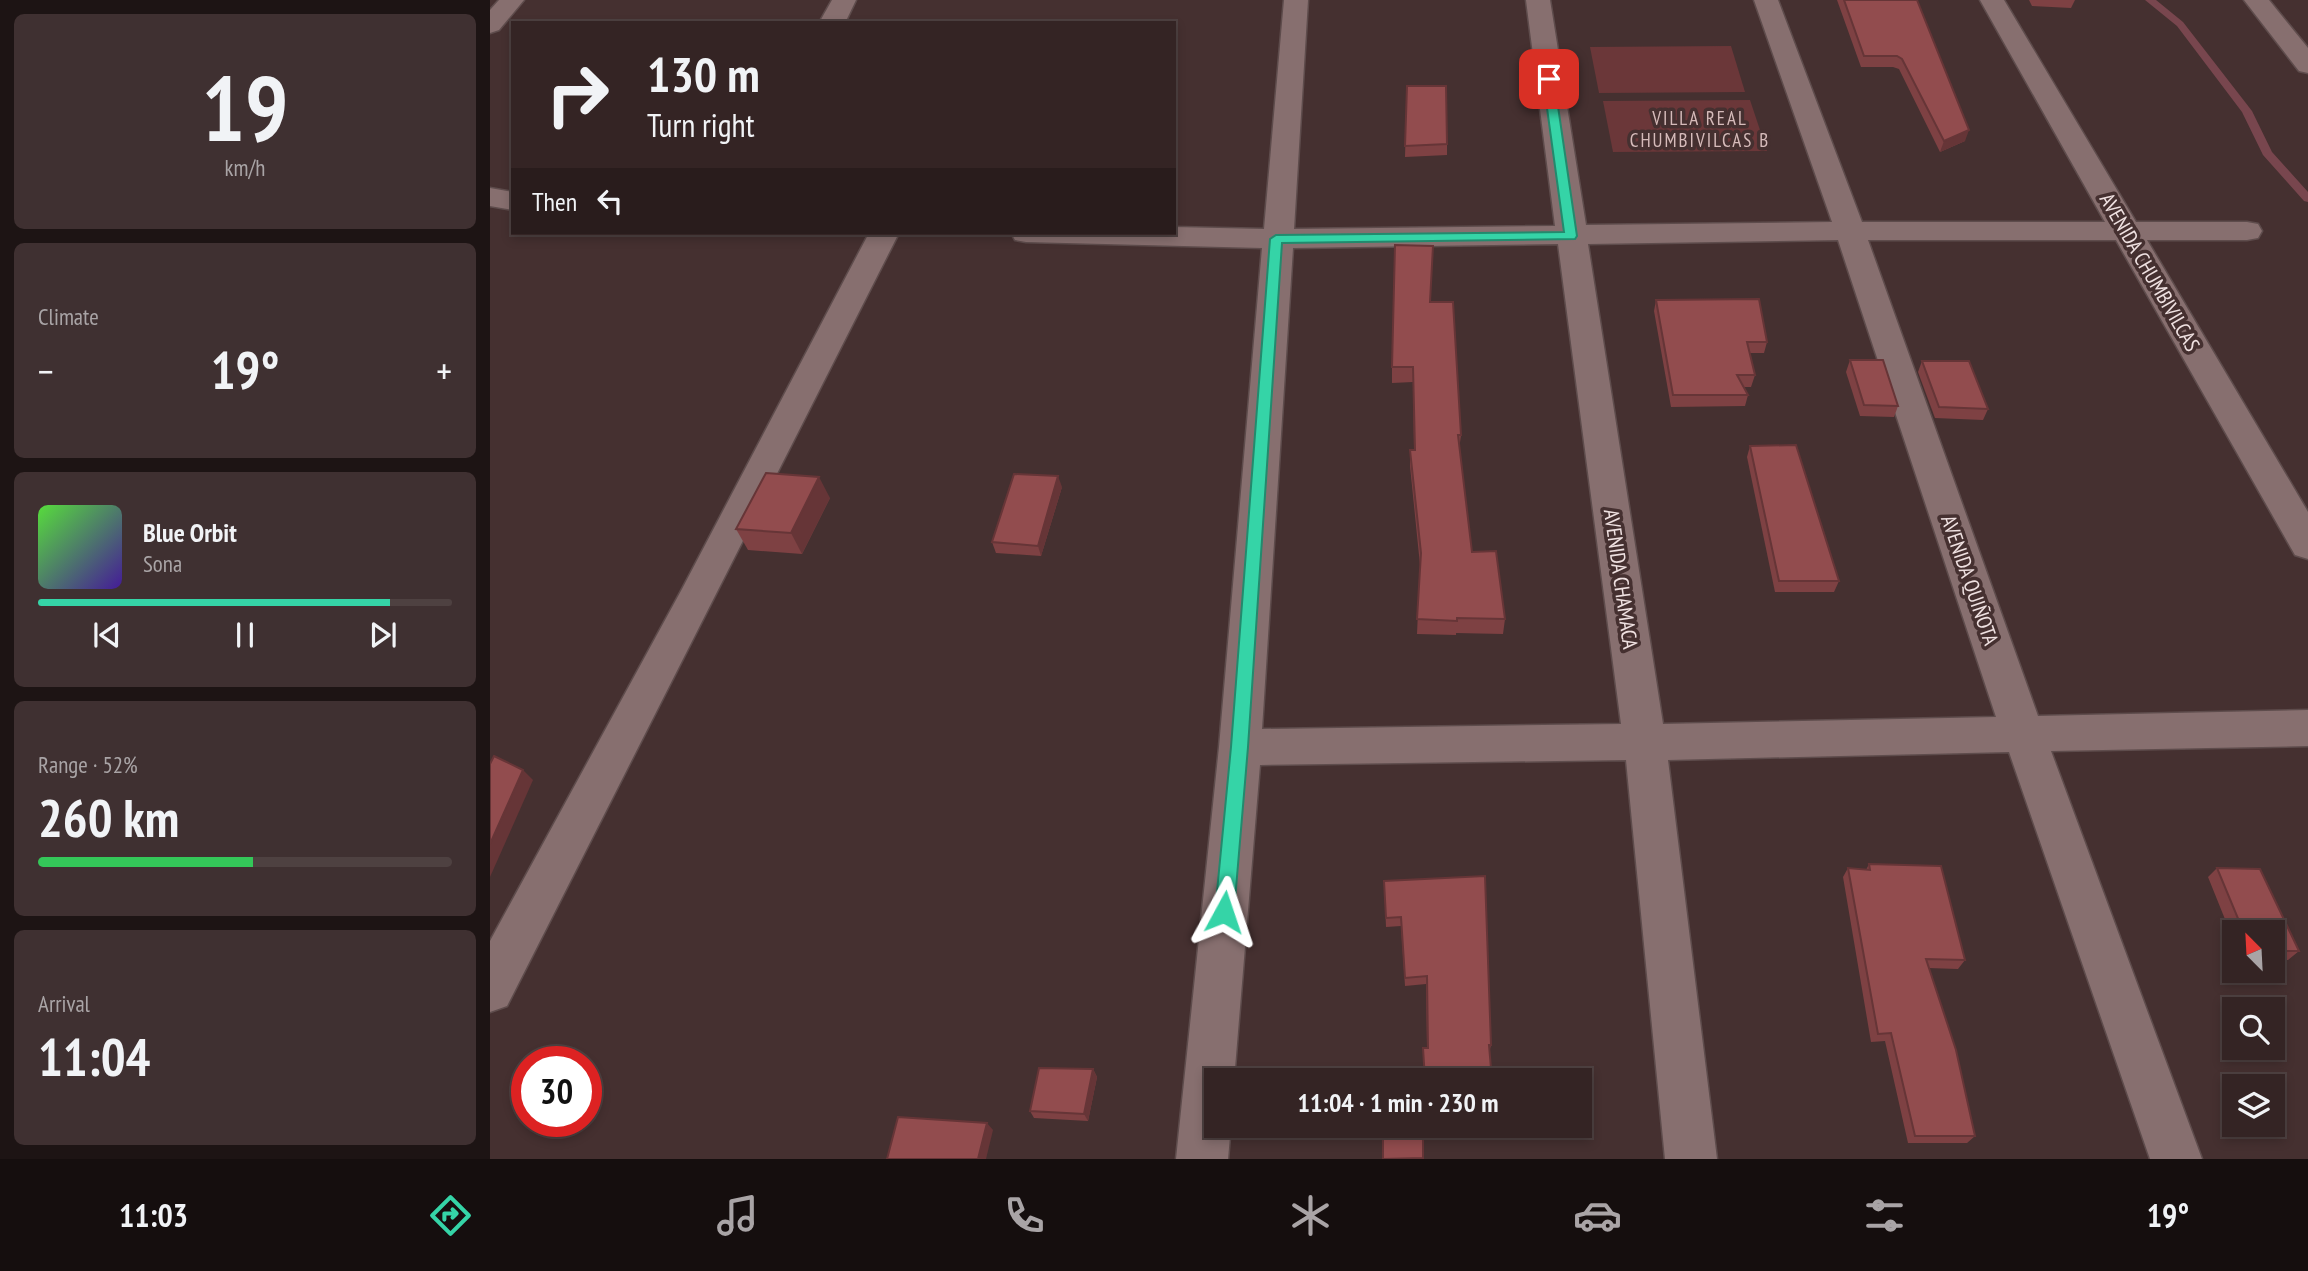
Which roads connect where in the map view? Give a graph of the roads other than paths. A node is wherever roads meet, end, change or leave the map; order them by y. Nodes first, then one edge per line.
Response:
1 (512, 0) edge
2 (844, 0) edge
3 (1296, 0) edge
4 (1538, 0) edge
5 (1766, 0) edge
6 (1992, 0) edge
7 (2256, 0) edge
8 (833, 21) edge
9 (490, 25) edge
10 (2308, 65) edge
11 (490, 197) edge
12 (511, 201) edge
13 (1850, 231) junction
14 (2126, 231) junction
15 (2247, 231) dead end
16 (883, 235) edge
17 (1109, 235) edge
18 (1570, 236) junction
19 (1276, 239) junction
20 (2308, 545) edge
21 (2308, 729) edge
22 (2023, 733) junction
23 (1645, 742) junction
24 (1240, 747) junction
25 (490, 989) edge
26 (1202, 1159) edge
27 (1691, 1159) edge
28 (2176, 1159) edge

1 - 9 street
2 - 8 street
3 - 19 street
4 - 18 street, AVENIDA CHAMACA
5 - 13 street, AVENIDA QUIÑOTA
6 - 14 street, AVENIDA CHUMBIVILCAS
7 - 10 street
11 - 12 street
13 - 14 street
13 - 18 street
13 - 22 street, AVENIDA QUIÑOTA
14 - 15 street
14 - 20 street, AVENIDA CHUMBIVILCAS
16 - 25 street
17 - 19 street
18 - 19 street
18 - 23 street, AVENIDA CHAMACA
19 - 24 street
21 - 22 street
22 - 23 street
22 - 28 street, AVENIDA QUIÑOTA
23 - 24 street
23 - 27 street, AVENIDA CHAMACA
24 - 26 street

